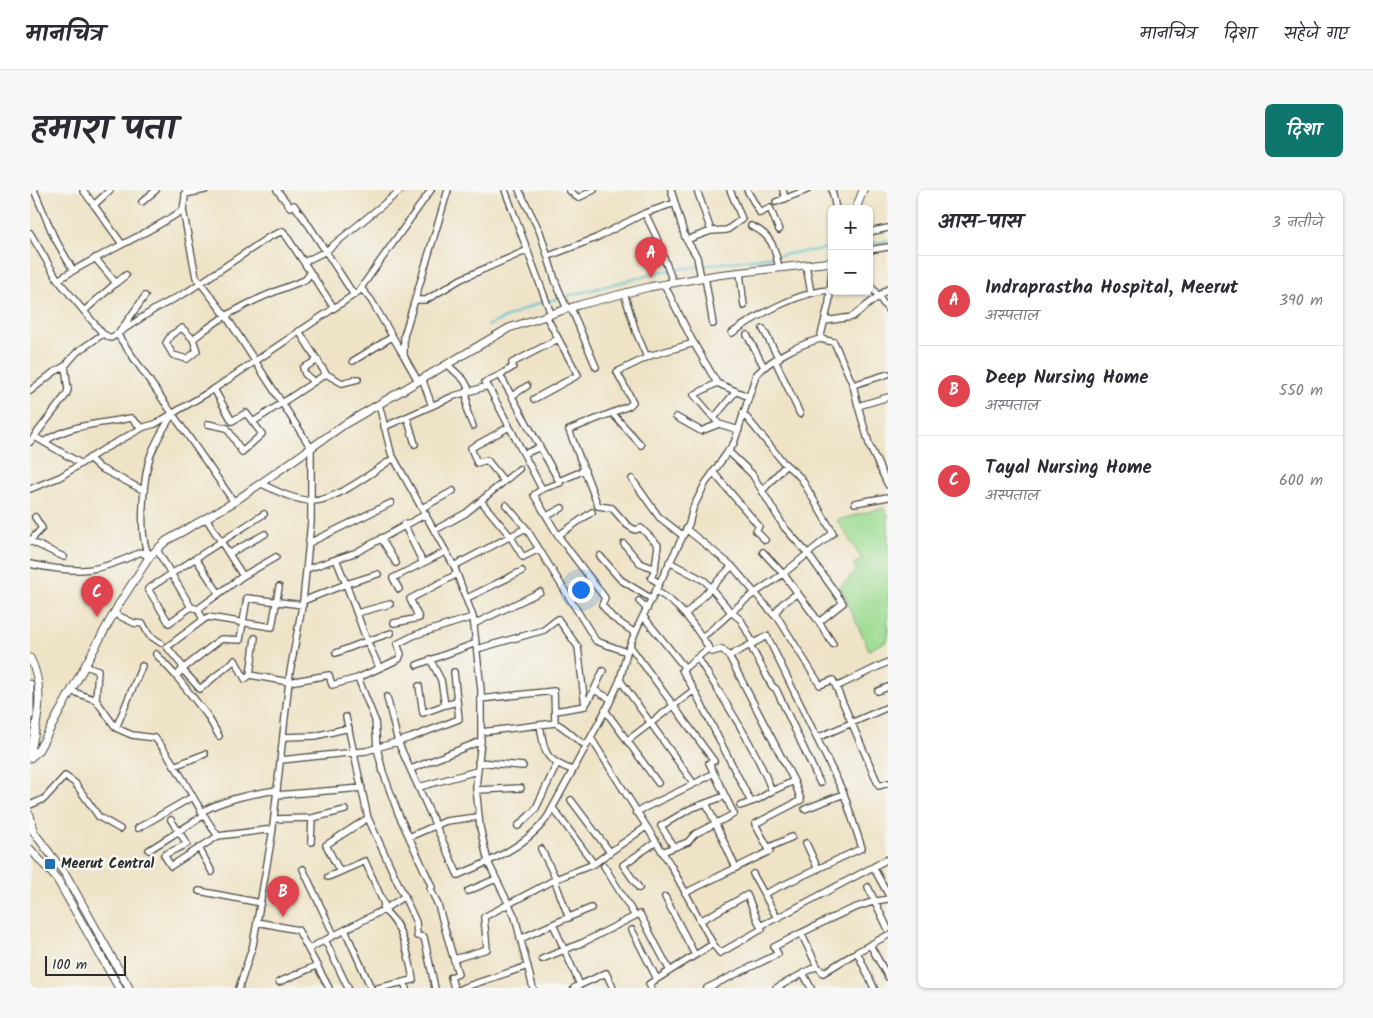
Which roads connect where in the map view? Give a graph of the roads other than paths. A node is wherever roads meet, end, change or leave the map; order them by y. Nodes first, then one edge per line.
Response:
1 (34, 190) edge
2 (83, 190) edge
3 (110, 190) edge
4 (156, 190) edge
5 (205, 190) edge
6 (277, 190) edge
7 (401, 190) edge
8 (431, 190) edge
9 (448, 190) edge
10 (505, 190) edge
11 (519, 190) edge
12 (569, 190) edge
13 (594, 190) edge
14 (671, 190) edge
15 (697, 190) edge
16 (730, 190) edge
17 (748, 190) edge
18 (783, 190) edge
19 (807, 190) edge
20 (832, 190) edge
21 (863, 190) edge
22 (186, 192) edge
23 (785, 199) junction
24 (142, 202) dead end
25 (776, 202) dead end
26 (675, 203) junction
27 (94, 205) junction
28 (835, 205) edge
29 (857, 205) edge
30 (183, 210) junction
31 (645, 213) junction
32 (751, 226) dead end
33 (888, 228) edge
34 (779, 230) dead end
35 (711, 231) junction
36 (873, 231) edge
37 (30, 233) edge
38 (686, 240) junction
39 (122, 244) junction
40 (888, 247) edge
41 (873, 249) edge
42 (528, 250) junction
43 (326, 251) junction
44 (548, 256) junction
45 (95, 258) junction
46 (304, 262) junction
47 (828, 262) edge
48 (806, 265) junction
49 (779, 268) junction
50 (73, 270) junction
51 (740, 272) junction
52 (126, 275) dead end
53 (309, 275) junction
54 (703, 277) junction
55 (58, 280) junction
56 (673, 282) junction
57 (116, 283) junction
58 (201, 283) junction
59 (664, 284) junction
60 (361, 288) junction
61 (873, 289) edge
62 (888, 289) edge
63 (828, 290) edge
64 (624, 293) junction
65 (811, 293) junction
66 (354, 295) junction
67 (829, 295) edge
68 (145, 296) dead end
69 (878, 296) junction
70 (416, 300) junction
71 (744, 306) dead end
72 (334, 308) junction
73 (569, 309) junction
74 (888, 310) edge
75 (84, 311) junction
76 (548, 315) junction
77 (226, 316) junction
78 (825, 321) junction
79 (713, 324) dead end
80 (763, 329) dead end
81 (300, 331) junction
82 (103, 334) junction
83 (117, 334) junction
84 (732, 334) dead end
85 (748, 335) dead end
86 (392, 337) junction
87 (193, 339) junction
88 (558, 339) junction
89 (820, 339) junction
90 (692, 340) junction
91 (652, 355) junction
92 (404, 356) junction
93 (777, 359) junction
94 (318, 360) junction
95 (353, 361) dead end
96 (254, 362) junction
97 (448, 365) junction
98 (65, 366) junction
99 (596, 367) dead end
100 (764, 367) junction
101 (326, 374) junction
102 (888, 374) edge
103 (500, 375) junction
104 (358, 379) dead end
105 (420, 379) junction
106 (313, 381) junction
107 (717, 383) junction
108 (853, 385) junction
109 (488, 386) junction
110 (527, 386) dead end
111 (214, 389) junction
112 (30, 391) edge
113 (736, 391) junction
114 (468, 392) junction
115 (512, 396) junction
116 (749, 397) junction
117 (888, 397) edge
118 (534, 399) dead end
119 (282, 404) junction
120 (379, 404) junction
121 (432, 406) junction
122 (858, 406) junction
123 (612, 413) junction
124 (743, 413) junction
125 (172, 414) junction
126 (800, 414) dead end
127 (407, 417) junction
128 (676, 417) dead end
129 (714, 418) junction
130 (232, 421) junction
131 (253, 422) junction
132 (208, 424) dead end
133 (719, 424) junction
134 (472, 426) dead end
135 (384, 427) junction
136 (509, 427) junction
137 (142, 428) junction
138 (226, 428) junction
139 (739, 430) junction
140 (32, 439) edge
141 (45, 441) junction
142 (415, 444) dead end
143 (641, 445) dead end
144 (540, 447) junction
145 (311, 448) junction
146 (728, 451) junction
147 (524, 454) junction
148 (89, 458) junction
149 (394, 458) junction
150 (80, 464) junction
151 (786, 465) junction
152 (519, 468) dead end
153 (585, 470) junction
154 (713, 472) junction
155 (632, 479) dead end
156 (504, 481) junction
157 (559, 481) junction
158 (260, 483) junction
159 (888, 485) edge
160 (30, 489) edge
161 (542, 489) junction
162 (145, 491) junction
163 (762, 491) junction
164 (454, 492) dead end
165 (888, 497) edge
166 (311, 501) junction
167 (480, 501) junction
168 (234, 502) junction
169 (391, 503) dead end
170 (855, 503) dead end
171 (506, 505) dead end
172 (422, 508) junction
173 (562, 508) dead end
174 (592, 512) dead end
175 (264, 514) dead end
176 (426, 514) junction
177 (547, 516) junction
178 (35, 517) dead end
179 (206, 518) junction
180 (404, 524) junction
181 (526, 528) junction
182 (686, 529) junction
183 (435, 530) junction
184 (265, 534) dead end
185 (559, 535) junction
186 (682, 535) junction
187 (510, 536) junction
188 (382, 538) junction
189 (30, 540) edge
190 (765, 540) dead end
191 (222, 542) junction
192 (309, 543) junction
193 (624, 544) dead end
194 (539, 549) junction
195 (157, 550) junction
196 (446, 552) junction
197 (763, 552) dead end
198 (230, 553) junction
199 (808, 554) junction
200 (600, 556) dead end
201 (64, 557) dead end
202 (149, 557) junction
203 (276, 557) dead end
204 (196, 559) junction
205 (336, 559) junction
206 (669, 562) junction
207 (396, 563) dead end
208 (423, 563) junction
209 (30, 564) edge
210 (454, 566) junction
211 (732, 566) junction
212 (307, 569) junction
213 (655, 569) junction
214 (522, 571) dead end
215 (171, 573) junction
216 (378, 574) dead end
217 (457, 574) junction
218 (783, 574) junction
219 (243, 576) junction
220 (659, 583) junction
221 (346, 584) junction
222 (278, 587) dead end
223 (711, 588) junction
224 (399, 589) dead end
225 (656, 591) junction
226 (218, 592) junction
227 (540, 592) dead end
228 (798, 593) junction
229 (755, 594) junction
230 (467, 598) junction
231 (652, 599) junction
232 (639, 601) dead end
233 (277, 602) junction
234 (303, 603) junction
235 (390, 604) dead end
236 (191, 607) junction
237 (198, 609) junction
238 (647, 609) junction
239 (730, 611) junction
240 (357, 613) junction
241 (113, 614) junction
242 (775, 614) junction
243 (685, 615) junction
244 (643, 616) junction
245 (473, 618) junction
246 (203, 620) junction
247 (243, 622) junction
248 (819, 622) junction
249 (394, 623) dead end
250 (474, 624) junction
251 (391, 633) dead end
252 (635, 633) junction
253 (702, 637) junction
254 (255, 638) dead end
255 (367, 641) junction
256 (161, 642) dead end
257 (752, 644) junction
258 (832, 644) dead end
259 (477, 646) junction
260 (709, 648) junction
261 (628, 649) junction
262 (336, 653) dead end
263 (156, 654) dead end
264 (729, 656) junction
265 (30, 658) edge
266 (430, 659) junction
267 (699, 660) dead end
268 (888, 662) edge
269 (417, 665) dead end
270 (85, 666) junction
271 (142, 666) dead end
272 (183, 668) junction
273 (379, 668) junction
274 (685, 668) junction
275 (603, 671) dead end
276 (454, 672) dead end
277 (250, 675) junction
278 (176, 676) junction
279 (358, 678) junction
280 (620, 680) junction
281 (289, 682) junction
282 (30, 684) edge
283 (419, 686) dead end
284 (836, 687) junction
285 (888, 687) edge
286 (594, 690) junction
287 (694, 690) junction
288 (71, 691) junction
289 (878, 691) dead end
290 (387, 697) dead end
291 (480, 699) junction
292 (611, 699) junction
293 (96, 700) junction
294 (457, 702) junction
295 (445, 705) junction
296 (673, 705) junction
297 (585, 706) junction
298 (888, 707) edge
299 (605, 710) junction
300 (555, 711) junction
301 (30, 715) edge
302 (346, 717) dead end
303 (852, 722) junction
304 (555, 723) junction
305 (651, 724) junction
306 (540, 725) junction
307 (116, 728) junction
308 (349, 728) junction
309 (481, 732) junction
310 (219, 736) dead end
311 (283, 737) junction
312 (591, 738) junction
313 (817, 738) junction
314 (481, 741) junction
315 (628, 741) junction
316 (43, 742) junction
317 (398, 742) junction
318 (31, 745) edge
319 (586, 745) junction
320 (377, 748) junction
321 (354, 752) junction
322 (205, 754) dead end
323 (30, 756) edge
324 (281, 760) junction
325 (478, 762) junction
326 (557, 764) junction
327 (174, 766) junction
328 (523, 766) dead end
329 (410, 769) junction
330 (572, 770) junction
331 (477, 771) junction
332 (714, 773) junction
333 (794, 781) junction
334 (658, 783) dead end
335 (820, 783) dead end
336 (888, 783) edge
337 (694, 784) junction
338 (362, 788) junction
339 (419, 788) junction
340 (521, 788) dead end
341 (476, 790) junction
342 (772, 791) junction
343 (277, 792) junction
344 (844, 794) junction
345 (725, 796) junction
346 (192, 797) junction
347 (571, 800) dead end
348 (751, 802) junction
349 (706, 803) junction
350 (30, 805) edge
351 (740, 806) dead end
352 (553, 808) junction
353 (805, 809) dead end
354 (344, 810) dead end
355 (636, 812) junction
356 (30, 814) edge
357 (202, 814) junction
358 (478, 817) junction
359 (312, 818) junction
360 (368, 818) junction
361 (274, 819) junction
362 (171, 820) dead end
363 (715, 823) junction
364 (436, 825) junction
365 (518, 826) dead end
366 (646, 827) junction
367 (138, 828) dead end
368 (120, 829) dead end
369 (273, 829) junction
370 (180, 833) junction
371 (218, 836) junction
372 (409, 837) junction
373 (792, 837) dead end
374 (41, 842) junction
375 (311, 842) dead end
376 (656, 842) junction
377 (806, 844) dead end
378 (674, 847) junction
379 (199, 848) junction
380 (768, 848) junction
381 (541, 849) dead end
382 (31, 850) edge
383 (149, 850) dead end
384 (610, 852) junction
385 (662, 852) junction
386 (888, 859) edge
387 (488, 862) junction
388 (594, 864) junction
389 (604, 866) dead end
390 (873, 867) junction
391 (736, 868) junction
392 (303, 869) dead end
393 (818, 869) junction
394 (212, 872) dead end
395 (340, 872) junction
396 (753, 874) dead end
397 (328, 877) dead end
398 (496, 879) junction
399 (556, 879) junction
400 (868, 886) dead end
401 (639, 888) dead end
402 (199, 891) dead end
403 (468, 891) dead end
404 (685, 893) junction
405 (764, 894) junction
406 (888, 894) edge
407 (405, 896) junction
408 (665, 897) dead end
409 (888, 899) edge
410 (874, 900) junction
411 (261, 903) junction
412 (508, 905) junction
413 (591, 908) dead end
414 (383, 910) junction
415 (635, 916) junction
416 (569, 918) junction
417 (777, 918) junction
418 (700, 921) junction
419 (257, 922) junction
420 (553, 924) junction
421 (760, 926) junction
422 (888, 929) edge
423 (345, 930) junction
424 (632, 930) dead end
425 (801, 933) junction
426 (334, 935) junction
427 (888, 935) edge
428 (520, 939) junction
429 (325, 940) junction
430 (713, 944) junction
431 (870, 945) junction
432 (308, 948) junction
433 (564, 949) junction
434 (857, 952) junction
435 (695, 955) junction
436 (454, 959) junction
437 (542, 959) dead end
438 (318, 965) junction
439 (528, 966) junction
440 (817, 966) junction
441 (670, 971) junction
442 (803, 973) junction
443 (888, 977) edge
444 (657, 979) junction
445 (279, 982) dead end
446 (405, 985) edge
447 (580, 985) junction
448 (119, 988) edge
449 (129, 988) edge
450 (240, 988) edge
451 (329, 988) edge
452 (348, 988) edge
453 (371, 988) edge
454 (378, 988) edge
455 (435, 988) edge
456 (454, 988) edge
457 (462, 988) edge
458 (533, 988) edge
459 (574, 988) edge
460 (613, 988) edge
461 (651, 988) edge
462 (707, 988) edge
463 (775, 988) edge
464 (812, 988) edge
465 (874, 988) edge

1 - 50 street
2 - 27 street
3 - 27 street
4 - 24 street
5 - 22 street
6 - 43 street
7 - 43 street
8 - 60 street
9 - 70 street
10 - 42 street
11 - 44 street
12 - 13 street
14 - 26 street
15 - 35 street
16 - 35 street
17 - 34 street
18 - 23 street
19 - 23 street
20 - 28 street
21 - 29 main road
22 - 30 street
23 - 25 street
26 - 31 street
26 - 38 street
27 - 39 street
30 - 39 street
30 - 58 street
31 - 44 street
31 - 56 street
32 - 49 street
33 - 36 street
35 - 38 street
37 - 55 street
38 - 54 street
39 - 45 street
40 - 41 street
42 - 70 street
42 - 76 street
43 - 46 street
43 - 66 street
44 - 73 street
45 - 50 street
45 - 57 street
46 - 53 street
46 - 58 street
47 - 48 main road
48 - 49 main road
48 - 65 street
49 - 51 main road
50 - 55 street
51 - 54 main road
51 - 71 street
52 - 57 street
53 - 72 street
53 - 77 street
54 - 56 main road
54 - 79 street
55 - 75 street
56 - 59 main road
57 - 75 street
58 - 77 street
58 - 83 street
59 - 64 main road
59 - 90 street
60 - 66 street
60 - 86 street
61 - 69 street
62 - 69 street
63 - 65 street
64 - 73 main road
64 - 91 street
65 - 84 street
66 - 72 street
67 - 78 street
68 - 83 street
69 - 74 street
69 - 78 street
70 - 92 street
72 - 81 street
73 - 76 main road
73 - 99 street
75 - 82 street
76 - 88 street
76 - 97 main road
77 - 87 street
77 - 96 street
78 - 89 street
80 - 93 street
81 - 94 street
81 - 96 street
82 - 83 street
82 - 98 street
83 - 125 street
85 - 100 street
86 - 92 street
86 - 95 street
87 - 87 street
88 - 103 street
88 - 118 street
89 - 93 street
89 - 108 street
90 - 91 street
90 - 107 street
91 - 123 street
92 - 105 street
93 - 100 street
93 - 126 street
94 - 101 street
94 - 106 street
96 - 111 street
96 - 119 street
97 - 105 main road
97 - 114 street
98 - 112 street
98 - 140 street
100 - 116 street
101 - 104 street
101 - 106 street
102 - 108 street
103 - 109 street
103 - 115 street
105 - 120 main road
105 - 121 street
106 - 119 street
107 - 113 street
107 - 129 street
108 - 122 street
109 - 114 street
109 - 136 street
110 - 115 street
111 - 125 street
111 - 130 street
113 - 116 street
113 - 129 street
114 - 121 street
114 - 134 street
115 - 144 street
116 - 124 street
117 - 122 street
119 - 131 street
119 - 145 street
120 - 135 street
120 - 145 main road
121 - 127 street
122 - 159 street
123 - 143 street
123 - 153 street
124 - 139 street
124 - 151 street
125 - 137 street
125 - 162 street
125 - 168 street
127 - 135 street
127 - 142 street
128 - 133 street
129 - 133 street
130 - 131 street
130 - 138 street
131 - 138 street
132 - 138 street
133 - 139 street
135 - 149 street
136 - 147 street
136 - 156 street
137 - 141 street
137 - 148 street
139 - 146 street
140 - 141 street
141 - 150 street
144 - 147 street
144 - 157 street
145 - 158 main road
145 - 166 street
146 - 154 street
146 - 163 street
147 - 161 street
148 - 150 street
148 - 162 street
149 - 166 street
149 - 172 street
150 - 160 street
151 - 163 street
151 - 199 street
152 - 156 street
153 - 157 street
153 - 213 street
154 - 182 street
154 - 190 street
155 - 186 street
156 - 167 street
157 - 161 street
158 - 166 street
158 - 168 main road
161 - 177 street
162 - 202 street
163 - 199 street
164 - 172 street
165 - 170 street
166 - 192 street
167 - 183 street
167 - 187 street
168 - 179 main road
169 - 192 street
171 - 181 street
172 - 176 street
173 - 177 street
174 - 185 street
175 - 191 street
176 - 180 street
176 - 183 street
177 - 185 street
178 - 189 street
179 - 191 street
179 - 195 main road
180 - 188 street
180 - 208 street
181 - 187 street
181 - 194 street
182 - 186 street
182 - 211 street
183 - 196 street
184 - 198 street
185 - 252 street
186 - 206 street
187 - 194 street
187 - 210 street
188 - 205 street
188 - 207 street
189 - 201 street
191 - 198 street
191 - 204 street
192 - 212 street
193 - 213 street
194 - 261 street
195 - 202 main road
195 - 215 street
196 - 208 street
196 - 210 street
197 - 218 street
198 - 219 street
199 - 218 street
199 - 248 street
200 - 231 street
202 - 209 street
202 - 241 main road
203 - 219 street
204 - 215 street
204 - 226 street
205 - 212 street
205 - 221 street
206 - 220 street
206 - 223 street
208 - 224 street
210 - 217 street
211 - 223 street
211 - 229 street
212 - 234 street
213 - 220 street
214 - 230 street
215 - 236 street
215 - 236 street
216 - 221 street
217 - 230 street
217 - 249 street
218 - 228 street
218 - 229 street
219 - 226 street
220 - 225 street
221 - 234 street
221 - 240 street
222 - 233 street
223 - 239 street
223 - 243 street
225 - 231 street
225 - 243 street
226 - 237 street
227 - 250 street
228 - 242 street
228 - 248 street
229 - 239 street
229 - 242 street
230 - 245 street
231 - 238 street
232 - 238 street
233 - 234 street
233 - 247 street
233 - 247 street
234 - 281 street
235 - 240 street
236 - 237 street
237 - 246 street
238 - 244 street
239 - 253 street
239 - 257 street
240 - 255 street
241 - 256 street
241 - 270 main road
242 - 284 street
243 - 253 street
244 - 252 street
244 - 274 street
245 - 250 street
245 - 273 street
246 - 247 street
246 - 272 street
247 - 272 street
248 - 258 street
250 - 259 street
251 - 255 street
252 - 261 street
253 - 260 street
254 - 277 street
255 - 262 street
255 - 273 street
257 - 264 street
257 - 313 street
257 - 335 street
259 - 266 street
259 - 291 street
259 - 297 street
260 - 264 street
260 - 274 street
261 - 280 street
261 - 296 street
263 - 278 street
264 - 333 street
265 - 318 main road
266 - 269 street
266 - 295 street
267 - 342 street
268 - 284 street
270 - 288 main road
270 - 293 street
271 - 307 street
272 - 277 street
272 - 278 street
273 - 279 street
274 - 287 street
275 - 286 street
276 - 294 street
277 - 281 street
278 - 310 street
279 - 281 street
279 - 320 street
280 - 292 street
280 - 305 street
281 - 311 street
282 - 301 main road
283 - 295 street
284 - 303 street
285 - 289 street
286 - 292 street
286 - 297 street
287 - 296 street
287 - 348 street
288 - 293 street
288 - 316 main road
290 - 317 street
291 - 300 street
291 - 309 street
292 - 299 street
293 - 307 street
294 - 295 street
294 - 317 street
296 - 305 street
296 - 332 street
297 - 300 street
298 - 303 street
299 - 312 street
299 - 315 street
300 - 304 street
302 - 308 street
303 - 313 street
303 - 336 street
304 - 306 street
304 - 319 street
305 - 315 street
305 - 337 street
306 - 309 street
306 - 326 street
307 - 327 street
308 - 311 street
308 - 321 street
309 - 314 street
311 - 324 street
312 - 319 street
312 - 355 street
313 - 344 street
314 - 325 street
314 - 329 street
315 - 334 street
316 - 318 main road
316 - 323 main road
317 - 320 street
317 - 329 street
318 - 323 main road
319 - 330 street
320 - 321 street
320 - 372 street
321 - 324 street
321 - 338 street
322 - 327 street
324 - 343 street
325 - 328 street
325 - 331 street
326 - 330 street
326 - 365 street
327 - 346 street
329 - 339 street
330 - 352 street
331 - 339 street
331 - 341 street
332 - 337 street
332 - 345 street
333 - 342 street
333 - 380 street
337 - 355 street
338 - 343 street
338 - 360 street
339 - 364 street
340 - 341 street
341 - 358 street
342 - 348 street
343 - 357 street
343 - 361 street
344 - 353 street
344 - 393 street
345 - 349 street
345 - 363 street
346 - 357 street
346 - 367 street
347 - 384 street
348 - 351 street
349 - 363 street
349 - 378 street
350 - 368 street
352 - 387 street
352 - 388 street
354 - 359 street
355 - 366 street
356 - 374 main road
357 - 370 street
357 - 371 street
358 - 364 street
358 - 387 street
359 - 361 street
359 - 375 street
360 - 395 street
360 - 407 street
361 - 369 street
362 - 370 street
363 - 378 street
363 - 391 street
364 - 372 street
364 - 387 street
366 - 376 street
366 - 384 street
369 - 371 street
369 - 411 street
370 - 379 street
370 - 383 street
371 - 379 street
372 - 436 street
373 - 380 street
374 - 382 main road
374 - 449 main road
376 - 385 street
376 - 401 street
377 - 393 street
378 - 385 street
379 - 394 street
380 - 391 street
381 - 399 street
382 - 448 main road
384 - 388 street
385 - 404 street
386 - 390 street
387 - 398 street
388 - 399 street
389 - 415 street
390 - 406 street
390 - 417 street
391 - 404 street
392 - 426 street
393 - 405 street
395 - 397 street
395 - 414 street
396 - 405 street
398 - 403 street
398 - 412 street
399 - 412 street
399 - 416 street
400 - 410 street
402 - 411 street
404 - 418 street
405 - 417 street
407 - 414 street
407 - 455 street
408 - 435 street
409 - 410 street
410 - 422 street
410 - 425 street
411 - 419 street
412 - 428 street
412 - 436 street
413 - 416 street
414 - 423 street
414 - 446 street
415 - 433 street
415 - 441 street
416 - 420 street
417 - 421 street
418 - 421 street
418 - 430 street
419 - 432 street
419 - 450 street
420 - 428 street
420 - 433 street
421 - 430 street
423 - 426 street
423 - 453 street
424 - 444 street
425 - 440 street
425 - 462 street
426 - 429 street
427 - 431 street
428 - 439 street
429 - 432 street
429 - 452 street
430 - 435 street
431 - 434 street
431 - 443 street
432 - 438 street
433 - 437 street
433 - 447 street
434 - 440 street
434 - 465 street
435 - 441 street
436 - 456 street
438 - 445 street
438 - 451 street
439 - 457 street
439 - 458 street
440 - 442 street
441 - 444 street
442 - 463 street
442 - 464 street
444 - 461 street
446 - 454 street
447 - 459 street
447 - 460 street

